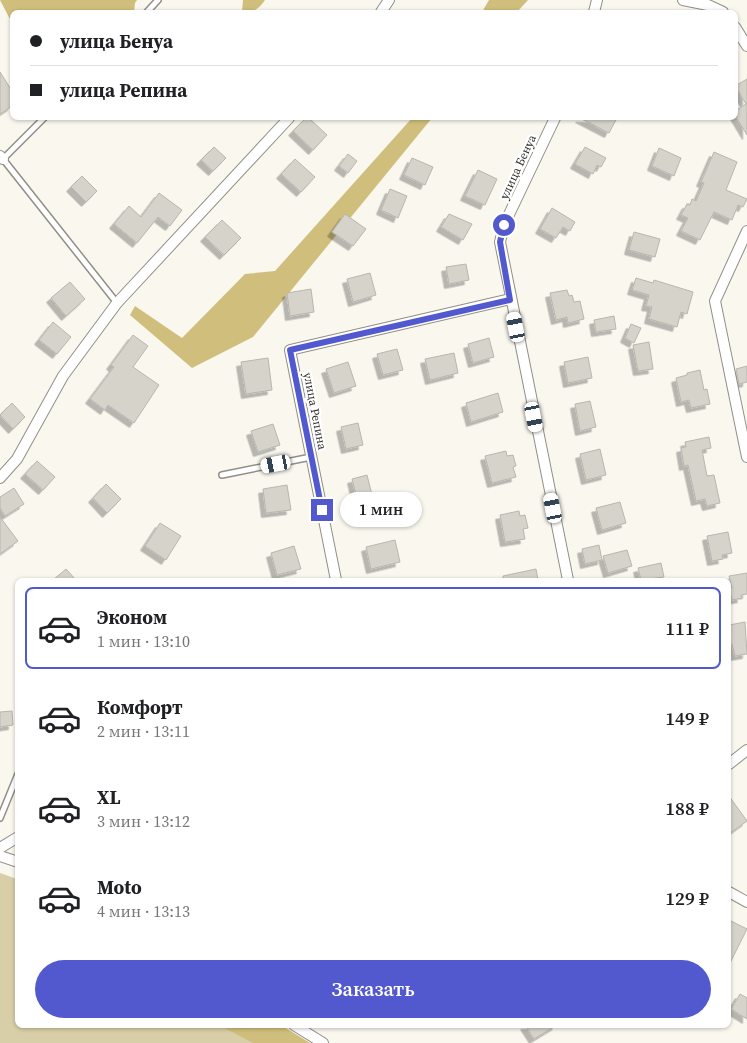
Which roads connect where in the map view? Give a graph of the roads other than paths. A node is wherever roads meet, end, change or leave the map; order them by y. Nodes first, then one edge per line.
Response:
1 (158, 0) edge
2 (683, 0) edge
3 (149, 10) edge
4 (719, 10) edge
5 (738, 32) edge
6 (747, 46) edge
7 (42, 120) edge
8 (287, 120) edge
9 (554, 120) edge
10 (1, 157) edge
11 (747, 231) edge
12 (510, 300) junction
13 (117, 303) junction
14 (311, 457) junction
15 (747, 457) edge
16 (222, 476) dead end
17 (0, 478) edge
18 (336, 578) edge
19 (568, 578) edge
20 (747, 750) edge
21 (731, 762) edge
22 (15, 781) edge
23 (0, 818) edge
24 (15, 839) edge
25 (0, 848) edge
26 (0, 856) edge
27 (15, 861) edge
28 (731, 893) edge
29 (747, 902) edge
30 (299, 1028) edge
31 (323, 1043) edge

1 - 3 lane
2 - 4 street
5 - 6 street
7 - 10 lane
8 - 13 street
9 - 12 street, улица Бенуа
10 - 13 lane
11 - 15 street
12 - 14 street, улица Репина
12 - 19 street, улица Бенуа
13 - 17 street
14 - 16 lane
14 - 18 street, улица Репина
20 - 21 street
22 - 23 lane
24 - 25 street
26 - 27 street
28 - 29 street
30 - 31 street

